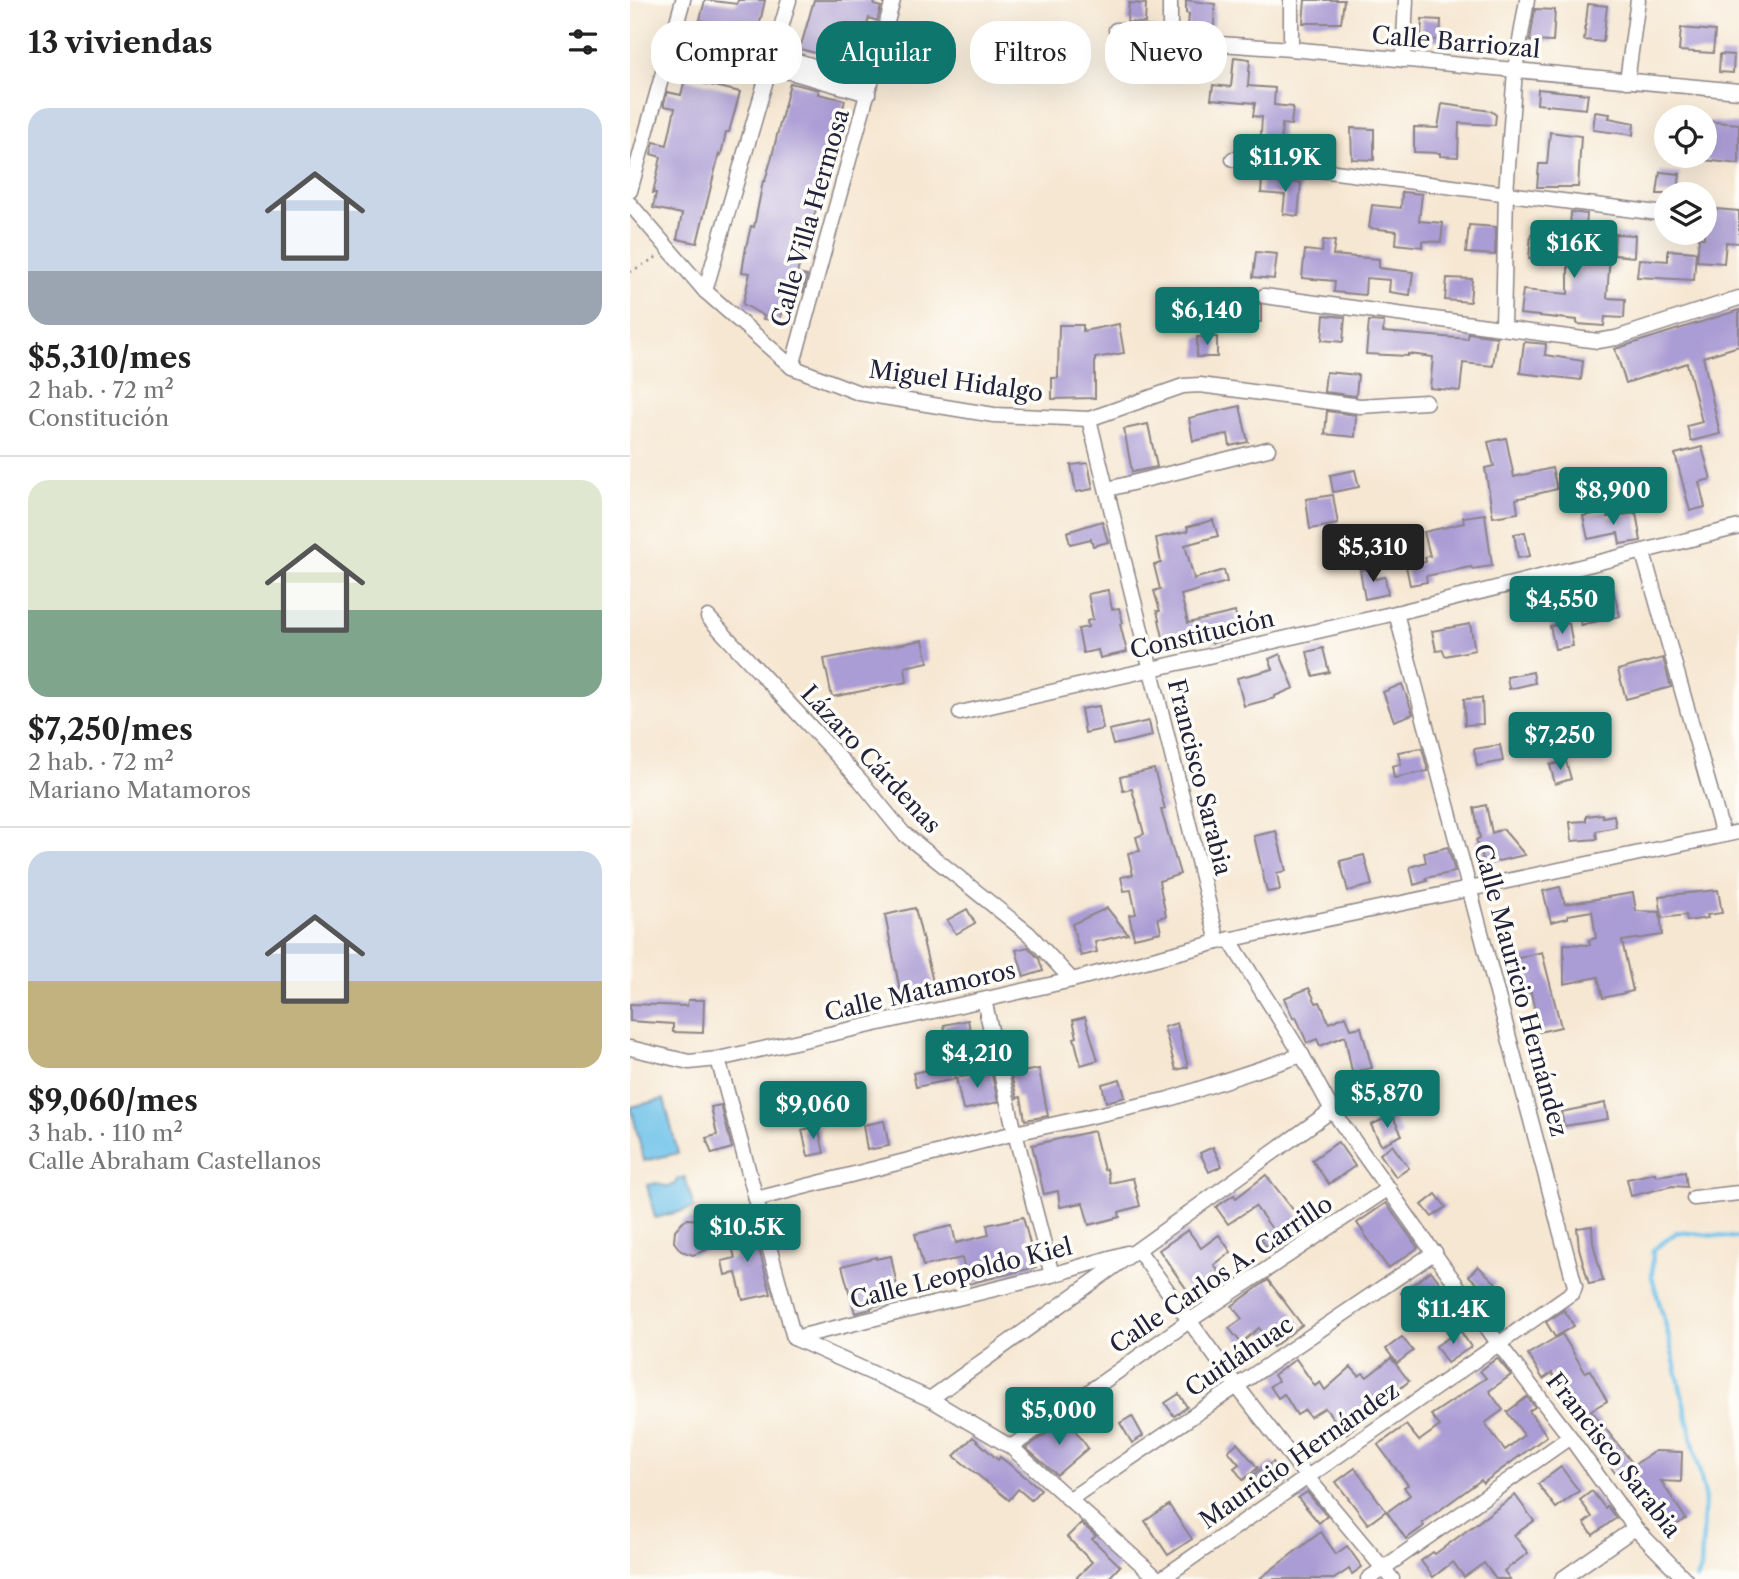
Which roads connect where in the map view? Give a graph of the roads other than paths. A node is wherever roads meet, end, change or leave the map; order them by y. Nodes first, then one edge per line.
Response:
1 (683, 0) edge
2 (789, 0) edge
3 (893, 0) edge
4 (1170, 0) edge
5 (1291, 0) edge
6 (1406, 0) edge
7 (1527, 0) edge
8 (1638, 0) edge
9 (678, 21) edge
10 (783, 21) edge
11 (1170, 21) edge
12 (1227, 44) edge
13 (1291, 49) junction
14 (1404, 60) junction
15 (802, 69) edge
16 (1515, 70) junction
17 (1627, 81) junction
18 (660, 84) edge
19 (766, 84) edge
20 (870, 89) junction
21 (1739, 91) edge
22 (1233, 159) dead end
23 (630, 191) edge
24 (1506, 193) junction
25 (630, 204) edge
26 (1654, 212) edge
27 (705, 291) junction
28 (1264, 296) dead end
29 (1739, 298) edge
30 (1503, 327) junction
31 (792, 367) junction
32 (1426, 402) dead end
33 (1089, 419) junction
34 (1268, 449) dead end
35 (1108, 489) junction
36 (1739, 527) edge
37 (1643, 553) junction
38 (1396, 613) junction
39 (708, 617) dead end
40 (1151, 668) junction
41 (960, 713) dead end
42 (1739, 832) edge
43 (1723, 835) junction
44 (1471, 889) junction
45 (1223, 941) junction
46 (1072, 979) junction
47 (984, 1000) junction
48 (630, 1048) edge
49 (1302, 1055) junction
50 (718, 1059) junction
51 (1332, 1110) junction
52 (1015, 1133) junction
53 (1389, 1188) junction
54 (1739, 1193) edge
55 (1694, 1198) dead end
56 (756, 1199) junction
57 (1138, 1250) junction
58 (1435, 1252) junction
59 (1052, 1275) junction
60 (1189, 1321) junction
61 (793, 1338) junction
62 (1498, 1343) junction
63 (1236, 1385) junction
64 (930, 1399) junction
65 (1570, 1437) junction
66 (1011, 1447) junction
67 (1307, 1477) junction
68 (1070, 1499) junction
69 (1636, 1528) junction
70 (1388, 1574) edge
71 (1159, 1579) edge
72 (1368, 1579) edge
73 (1562, 1579) edge
74 (1685, 1579) edge

1 - 9 street
2 - 10 street
3 - 20 street, Calle Villa Hermosa
4 - 11 street
5 - 13 street
6 - 14 street
7 - 16 street
8 - 17 street
12 - 13 street, Calle Barriozal
13 - 14 street, Calle Barriozal
14 - 16 street, Calle Barriozal
15 - 20 street
16 - 17 street, Calle Barriozal
16 - 24 street
17 - 21 street, Calle Barriozal
18 - 23 street
19 - 27 street
20 - 31 street, Calle Villa Hermosa
22 - 24 street
24 - 26 street
24 - 30 street
25 - 27 street, Miguel Hidalgo
27 - 31 street, Miguel Hidalgo
28 - 30 street
29 - 30 street
31 - 33 street, Miguel Hidalgo
32 - 33 street, Miguel Hidalgo
33 - 35 street, Francisco Sarabia
34 - 35 street
35 - 40 street, Francisco Sarabia
36 - 37 street, Constitución
37 - 38 street, Constitución
37 - 43 street
38 - 40 street, Constitución
38 - 44 street, Calle Mauricio Hernández
39 - 46 street, Lázaro Cárdenas
40 - 41 street, Constitución
40 - 45 street, Francisco Sarabia
42 - 43 street, Calle Matamoros
43 - 44 street, Calle Matamoros
44 - 45 street, Calle Matamoros
44 - 62 street, Calle Mauricio Hernández
45 - 46 street, Calle Matamoros
45 - 49 street, Francisco Sarabia
46 - 47 street, Calle Matamoros
47 - 50 street, Calle Matamoros
47 - 52 street
48 - 50 street, Calle Matamoros
49 - 51 street, Francisco Sarabia
49 - 52 street
50 - 56 street
51 - 53 street, Francisco Sarabia
51 - 57 street
52 - 56 street
52 - 59 street
53 - 58 street, Francisco Sarabia
53 - 60 street, Calle Carlos A. Carrillo
54 - 55 street
56 - 61 street
57 - 59 street, Calle Leopoldo Kiel
57 - 60 street
57 - 64 street
58 - 62 street, Francisco Sarabia
58 - 63 street, Cuitláhuac
59 - 61 street, Calle Leopoldo Kiel
60 - 63 street
60 - 66 street, Calle Carlos A. Carrillo
61 - 64 street
62 - 65 street, Francisco Sarabia
62 - 67 street, Mauricio Hernández
63 - 67 street
63 - 68 street, Cuitláhuac
64 - 66 street
65 - 69 street, Francisco Sarabia
65 - 70 street
66 - 68 street
67 - 70 street
67 - 71 street, Mauricio Hernández
68 - 71 street
69 - 73 street
69 - 74 street, Francisco Sarabia
70 - 72 street

